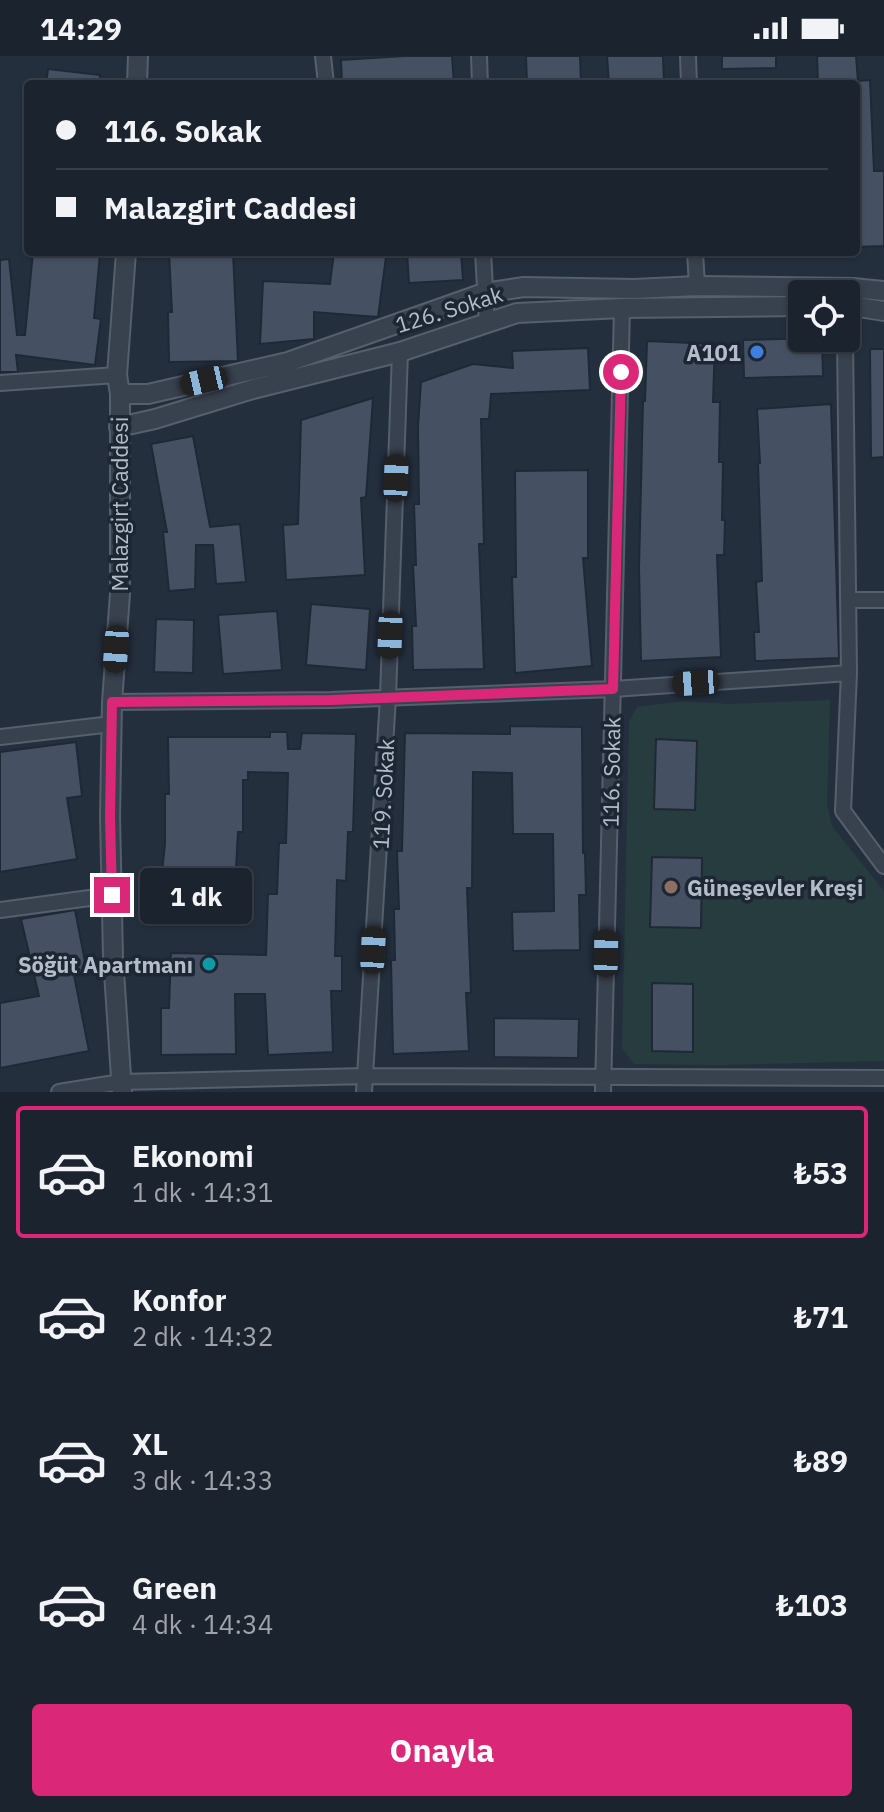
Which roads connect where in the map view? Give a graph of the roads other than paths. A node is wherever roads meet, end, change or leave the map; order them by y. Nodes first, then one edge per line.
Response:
1 (138, 56) edge
2 (323, 56) edge
3 (479, 56) edge
4 (688, 56) edge
5 (137, 80) edge
6 (326, 80) edge
7 (480, 80) edge
8 (689, 80) edge
9 (126, 256) edge
10 (483, 256) edge
11 (695, 256) edge
12 (697, 286) junction
13 (884, 291) edge
14 (484, 293) junction
15 (788, 306) edge
16 (860, 307) edge
17 (622, 308) junction
18 (884, 311) edge
19 (487, 323) junction
20 (400, 352) junction
21 (845, 352) edge
22 (117, 375) junction
23 (0, 383) edge
24 (120, 394) junction
25 (119, 427) junction
26 (848, 600) junction
27 (884, 600) edge
28 (849, 673) junction
29 (613, 689) junction
30 (388, 697) junction
31 (112, 702) junction
32 (112, 724) junction
33 (0, 737) edge
34 (884, 866) edge
35 (112, 895) junction
36 (0, 910) edge
37 (366, 1076) junction
38 (603, 1076) junction
39 (884, 1078) edge
40 (722, 1084) edge
41 (122, 1087) edge
42 (59, 1092) edge
43 (364, 1092) edge
44 (603, 1092) edge

1 - 5 street
2 - 6 street
3 - 7 street
4 - 8 street
9 - 22 street, Malazgirt Caddesi
10 - 14 street
11 - 12 street
12 - 13 street, 126. Sokak
12 - 14 street, 126. Sokak
14 - 19 street
14 - 24 street, 126. Sokak
15 - 17 street, 126. Sokak
16 - 18 street
17 - 19 street, 126. Sokak
17 - 29 street, 116. Sokak
19 - 20 street, 126. Sokak
20 - 25 street, 126. Sokak
20 - 30 street, 119. Sokak
21 - 26 street
22 - 23 street
22 - 24 street, Malazgirt Caddesi
24 - 25 street, Malazgirt Caddesi
25 - 31 street, Malazgirt Caddesi
26 - 27 street
26 - 28 street
28 - 29 street
28 - 34 street
29 - 30 street
29 - 38 street, 116. Sokak
30 - 31 street
30 - 37 street, 119. Sokak
31 - 32 street, Malazgirt Caddesi
32 - 33 street
32 - 35 street, Malazgirt Caddesi
35 - 36 street
35 - 41 street, Malazgirt Caddesi
37 - 38 street
37 - 41 street
37 - 43 street, 119. Sokak
38 - 40 street
38 - 44 street, 116. Sokak
39 - 40 street
41 - 42 street

